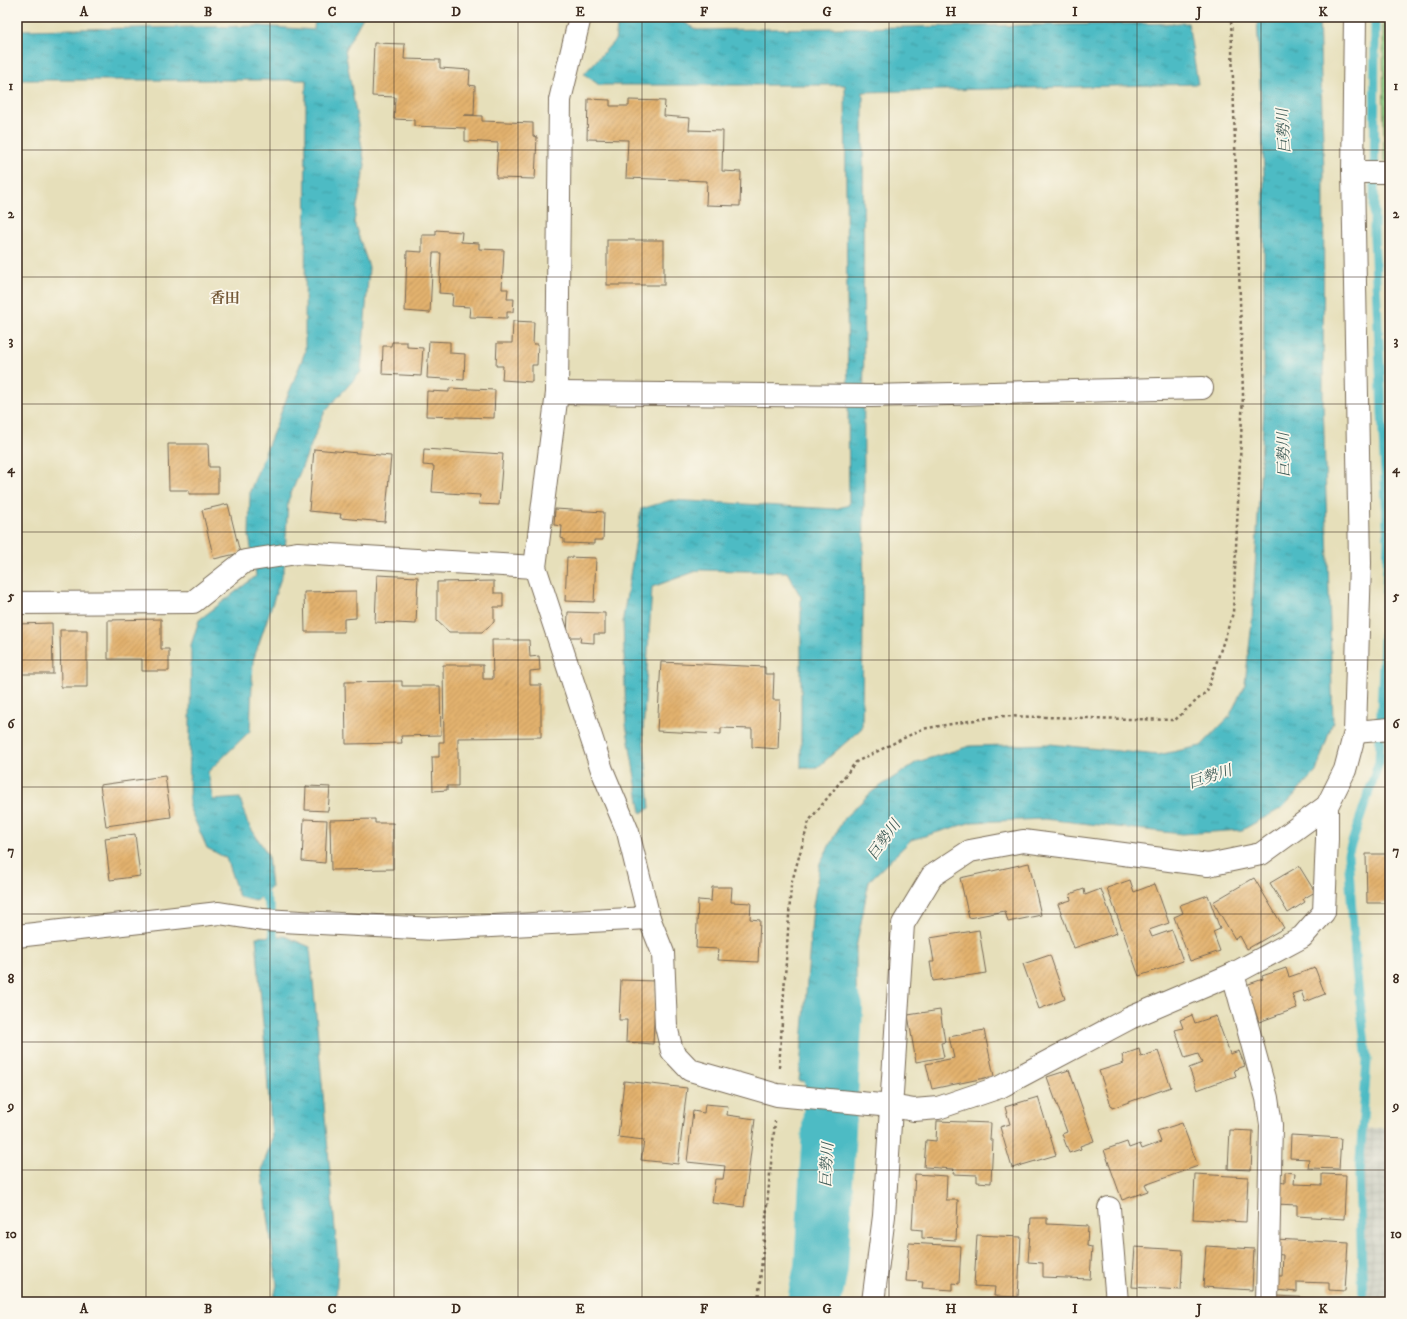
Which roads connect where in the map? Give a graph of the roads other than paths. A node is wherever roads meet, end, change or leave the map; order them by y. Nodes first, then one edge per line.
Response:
1 (580, 17) edge
2 (1355, 17) edge
3 (1373, 172) edge
4 (1202, 388) dead end
5 (557, 393) junction
6 (535, 567) junction
7 (17, 603) edge
8 (1372, 730) edge
9 (1327, 806) junction
10 (649, 918) junction
11 (17, 936) edge
12 (1233, 974) junction
13 (891, 1106) junction
14 (1109, 1208) dead end
15 (873, 1302) edge
16 (1117, 1302) edge
17 (1267, 1302) edge

1 - 5 street
2 - 3 street
3 - 8 street
4 - 5 street
5 - 6 street
6 - 7 street
6 - 10 street
8 - 9 street
9 - 12 street
9 - 13 street
10 - 11 street
10 - 13 street
12 - 13 street
12 - 17 street
13 - 15 street
14 - 16 street

